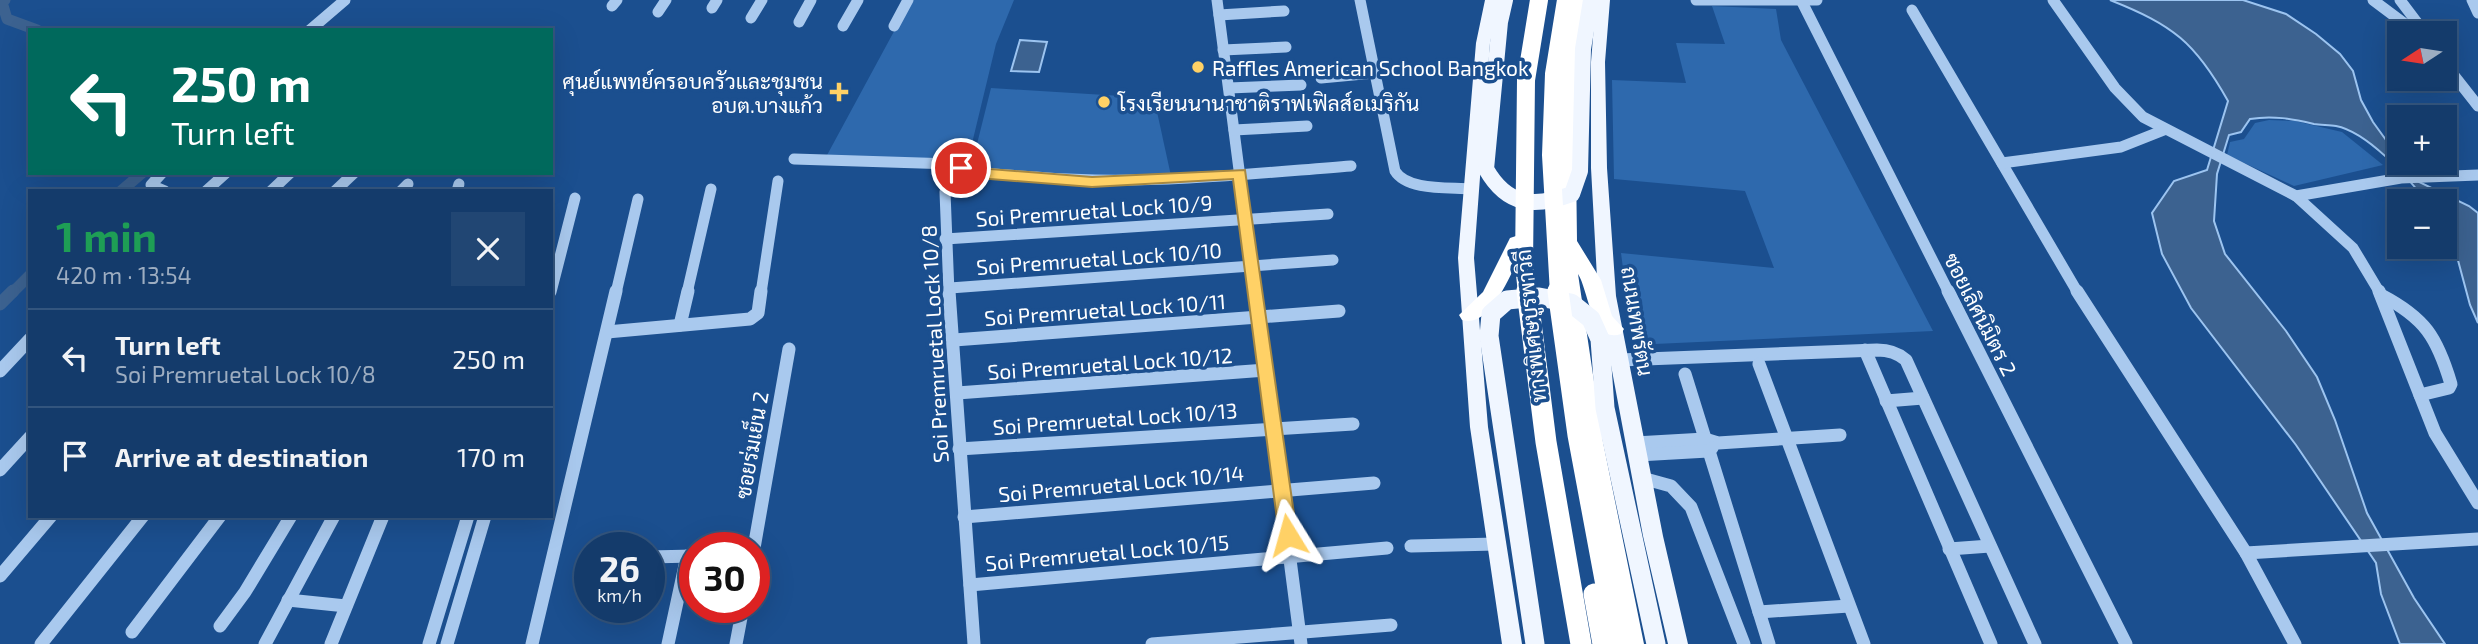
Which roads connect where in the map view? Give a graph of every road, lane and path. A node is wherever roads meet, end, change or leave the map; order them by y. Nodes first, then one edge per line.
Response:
1 (345, 0) edge
2 (666, 0) edge
3 (762, 0) edge
4 (811, 0) edge
5 (858, 0) edge
6 (908, 0) edge
7 (1216, 0) edge
8 (1360, 0) edge
9 (1492, 0) edge
10 (1505, 0) edge
11 (1532, 0) edge
12 (1539, 0) edge
13 (1556, 0) edge
14 (1566, 0) edge
15 (1578, 0) edge
16 (1591, 0) edge
17 (1603, 0) edge
18 (1696, 0) edge
19 (1817, 0) edge
20 (2053, 0) edge
21 (2372, 0) edge
22 (2400, 0) edge
23 (2472, 0) edge
24 (1801, 1) edge
25 (1912, 10) dead end
26 (1284, 11) dead end
27 (658, 12) dead end
28 (2478, 13) edge
29 (1219, 15) junction
30 (751, 18) dead end
31 (2401, 21) edge
32 (2416, 21) edge
33 (799, 22) dead end
34 (843, 26) dead end
35 (894, 26) dead end
36 (312, 28) edge
37 (1286, 47) dead end
38 (1223, 50) junction
39 (1374, 72) junction
40 (1321, 78) dead end
41 (2457, 79) edge
42 (1301, 85) dead end
43 (1229, 88) junction
44 (2478, 106) edge
45 (1307, 126) dead end
46 (1234, 130) junction
47 (2164, 130) junction
48 (794, 159) dead end
49 (2002, 163) junction
50 (952, 164) junction
51 (1351, 166) dead end
52 (2234, 166) joint
53 (1240, 173) junction
54 (160, 175) edge
55 (224, 175) edge
56 (288, 175) edge
57 (352, 175) edge
58 (2430, 175) edge
59 (2457, 175) edge
60 (2478, 175) edge
61 (2401, 178) joint
62 (778, 181) dead end
63 (160, 189) edge
64 (208, 189) edge
65 (273, 189) edge
66 (337, 189) edge
67 (710, 189) dead end
68 (1471, 190) junction
69 (2296, 196) junction
70 (575, 198) dead end
71 (638, 199) dead end
72 (1328, 214) dead end
73 (1245, 218) junction
74 (946, 239) junction
75 (1568, 241) junction
76 (1516, 243) junction
77 (557, 251) edge
78 (1333, 260) dead end
79 (1251, 265) junction
80 (553, 278) edge
81 (950, 288) junction
82 (2381, 295) junction
83 (1339, 311) dead end
84 (1469, 315) junction
85 (1259, 316) junction
86 (680, 326) junction
87 (1614, 329) junction
88 (607, 331) junction
89 (28, 340) edge
90 (954, 340) junction
91 (789, 349) dead end
92 (1865, 350) junction
93 (1620, 360) junction
94 (1759, 364) dead end
95 (1266, 370) junction
96 (0, 371) edge
97 (1685, 374) dead end
98 (957, 393) junction
99 (2420, 395) junction
100 (1923, 398) junction
101 (1886, 401) junction
102 (1353, 424) dead end
103 (1273, 429) junction
104 (1840, 435) dead end
105 (1786, 438) junction
106 (28, 439) edge
107 (1710, 444) junction
108 (959, 449) junction
109 (1637, 449) junction
110 (0, 470) edge
111 (1642, 478) junction
112 (1374, 483) dead end
113 (1282, 491) junction
114 (2478, 503) edge
115 (964, 517) junction
116 (49, 518) edge
117 (141, 518) edge
118 (218, 518) edge
119 (290, 518) edge
120 (333, 518) edge
121 (382, 518) edge
122 (467, 518) edge
123 (484, 518) edge
124 (757, 532) edge
125 (2478, 539) edge
126 (1496, 544) junction
127 (1411, 546) dead end
128 (1990, 546) junction
129 (1387, 548) dead end
130 (1949, 549) junction
131 (2245, 553) junction
132 (1291, 558) junction
133 (0, 576) edge
134 (970, 585) junction
135 (288, 600) junction
136 (679, 602) edge
137 (346, 606) junction
138 (1849, 606) junction
139 (1759, 612) junction
140 (740, 623) edge
141 (1391, 625) dead end
142 (220, 626) dead end
143 (132, 632) dead end
144 (1300, 637) edge
145 (448, 640) edge
146 (430, 641) edge
147 (41, 644) edge
148 (265, 644) edge
149 (331, 644) edge
150 (532, 644) edge
151 (668, 644) edge
152 (736, 644) edge
153 (974, 644) edge
154 (1152, 644) edge
155 (1512, 644) edge
156 (1535, 644) edge
157 (1572, 644) edge
158 (1581, 644) edge
159 (1604, 644) edge
160 (1617, 644) edge
161 (1633, 644) edge
162 (1656, 644) edge
163 (1678, 644) edge
164 (1744, 644) edge
165 (1769, 644) edge
166 (1864, 644) edge
167 (1991, 644) edge
168 (2035, 644) edge
169 (2126, 644) edge
170 (2295, 644) edge

1 - 36 street
2 - 27 street
3 - 30 street
4 - 33 street
5 - 34 street
6 - 35 street
7 - 29 street
8 - 39 street
9 - 68 main road
10 - 16 main road, bridge
11 - 76 highway
12 - 158 highway, ทางพิเศษบูรพาวิถี, bridge
13 - 159 highway, ทางพิเศษบูรพาวิถี, bridge
14 - 160 highway, bridge
15 - 75 highway
17 - 87 main road, ถนนเทพรัตน
18 - 24 street
19 - 24 street
20 - 47 street
21 - 31 street
22 - 32 street
23 - 28 street
24 - 169 street, ซอยเลิศนิมิตร 2
25 - 49 street
26 - 29 street
29 - 38 street
37 - 38 street
38 - 43 street
39 - 40 street
39 - 68 street
41 - 44 street
42 - 43 street
43 - 46 street
45 - 46 street
46 - 53 street
47 - 49 street
47 - 52 street
48 - 50 street
49 - 131 street
50 - 53 street
50 - 74 street, Soi Premruetal Lock 10/8
51 - 53 street
52 - 69 street
53 - 73 street
54 - 63 street
55 - 64 street
56 - 65 street
57 - 66 street
58 - 61 street
59 - 60 street
61 - 69 street
62 - 86 street
67 - 86 street
68 - 84 main road
69 - 82 street
70 - 77 street
71 - 88 street
72 - 73 street, Soi Premruetal Lock 10/9
73 - 74 street, Soi Premruetal Lock 10/9
73 - 79 street
74 - 81 street, Soi Premruetal Lock 10/8
75 - 87 highway
75 - 161 highway
76 - 84 highway
76 - 157 highway
77 - 80 street
78 - 79 street, Soi Premruetal Lock 10/10
79 - 81 street, Soi Premruetal Lock 10/10
79 - 85 street
81 - 90 street, Soi Premruetal Lock 10/8
82 - 99 street
82 - 99 street
83 - 85 street, Soi Premruetal Lock 10/11
84 - 126 main road
85 - 90 street, Soi Premruetal Lock 10/11
85 - 95 street
86 - 88 street
87 - 93 main road, ถนนเทพรัตน
88 - 150 street
89 - 96 street
90 - 98 street, Soi Premruetal Lock 10/8
91 - 124 street, ซอยร่มเย็น 2
92 - 93 street
92 - 100 street
92 - 101 street
93 - 109 main road, ถนนเทพรัตน
94 - 105 street
95 - 98 street, Soi Premruetal Lock 10/12
95 - 103 street
97 - 107 street
98 - 108 street, Soi Premruetal Lock 10/8
99 - 114 street
100 - 101 street
100 - 128 street
101 - 130 street
102 - 103 street, Soi Premruetal Lock 10/13
103 - 108 street, Soi Premruetal Lock 10/13
103 - 113 street
104 - 105 street
105 - 107 street
105 - 138 street
106 - 110 street
107 - 109 street
107 - 139 street
108 - 115 street, Soi Premruetal Lock 10/8
109 - 111 main road, ถนนเทพรัตน
111 - 163 main road, ถนนเทพรัตน
111 - 164 street
112 - 113 street, Soi Premruetal Lock 10/14
113 - 115 street, Soi Premruetal Lock 10/14
113 - 132 street
115 - 134 street, Soi Premruetal Lock 10/8
116 - 133 street
117 - 147 street
118 - 143 street
119 - 142 street
120 - 135 street
121 - 137 street
122 - 146 street
123 - 145 street
125 - 131 street
126 - 127 street
126 - 155 main road
128 - 130 street
128 - 168 street
129 - 132 street, Soi Premruetal Lock 10/15
130 - 167 street
131 - 170 street
132 - 134 street, Soi Premruetal Lock 10/15
132 - 144 street
134 - 153 street, Soi Premruetal Lock 10/8
135 - 137 street
135 - 148 street
136 - 151 street
137 - 149 street
138 - 139 street
138 - 166 street
139 - 165 street
140 - 152 street
141 - 144 street
144 - 154 street
145 - 146 street
156 - 162 main road, bridge

